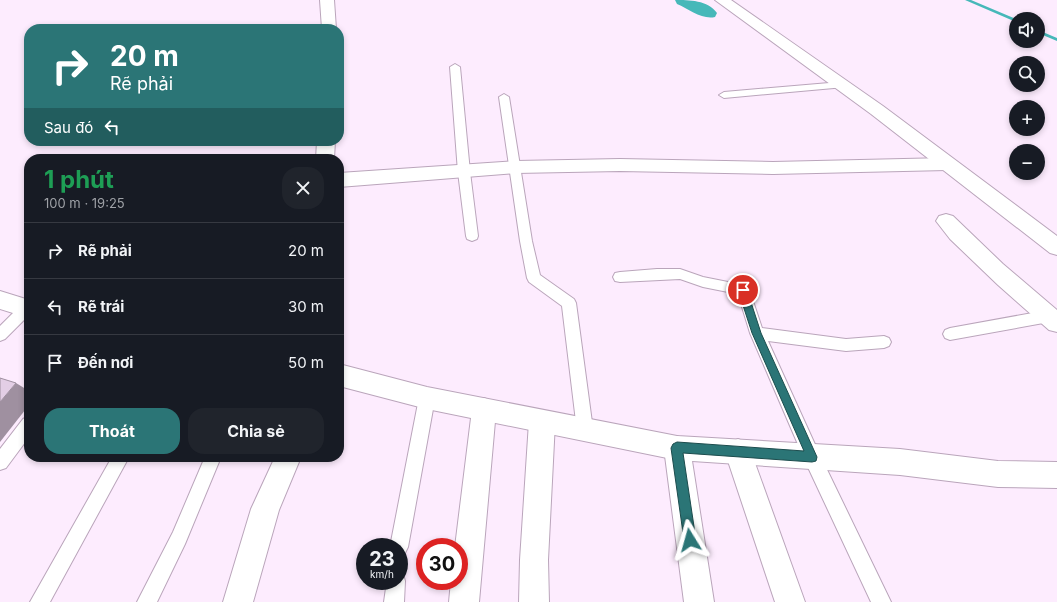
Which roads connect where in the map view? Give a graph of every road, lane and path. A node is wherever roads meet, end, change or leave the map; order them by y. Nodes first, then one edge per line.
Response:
1 (327, 0) edge
2 (722, 0) edge
3 (329, 24) edge
4 (455, 67) dead end
5 (841, 85) junction
6 (724, 95) dead end
7 (504, 97) dead end
8 (947, 164) junction
9 (516, 167) junction
10 (464, 172) junction
11 (344, 180) edge
12 (946, 221) dead end
13 (472, 236) dead end
14 (1057, 247) edge
15 (620, 277) dead end
16 (0, 300) edge
17 (24, 308) edge
18 (24, 313) edge
19 (1053, 320) edge
20 (757, 333) junction
21 (950, 334) dead end
22 (0, 335) edge
23 (884, 342) dead end
24 (344, 376) edge
25 (427, 398) junction
26 (484, 410) junction
27 (542, 422) junction
28 (585, 430) junction
29 (24, 431) edge
30 (677, 448) junction
31 (738, 452) junction
32 (812, 457) junction
33 (0, 462) edge
34 (118, 462) edge
35 (211, 462) edge
36 (286, 462) edge
37 (1057, 475) edge
38 (400, 538) edge
39 (395, 590) edge
40 (40, 602) edge
41 (147, 602) edge
42 (238, 602) edge
43 (394, 602) edge
44 (464, 602) edge
45 (534, 602) edge
46 (699, 602) edge
47 (790, 602) edge
48 (881, 602) edge

1 - 3 street
2 - 5 street
4 - 10 lane
5 - 6 lane
5 - 8 street
7 - 9 lane
8 - 9 street
8 - 14 street
9 - 10 street
9 - 28 lane
10 - 11 street
10 - 13 lane
12 - 19 street
15 - 20 lane
16 - 17 street
18 - 22 lane
19 - 21 lane
20 - 23 lane
20 - 32 lane
24 - 25 street
25 - 26 street
25 - 38 lane
26 - 27 street
26 - 44 street
27 - 28 street
27 - 45 street
28 - 30 street
29 - 33 lane
30 - 31 street
30 - 46 street
31 - 32 street
31 - 47 street
32 - 37 street
32 - 48 lane
34 - 40 lane
35 - 41 lane
36 - 42 street
39 - 43 lane

